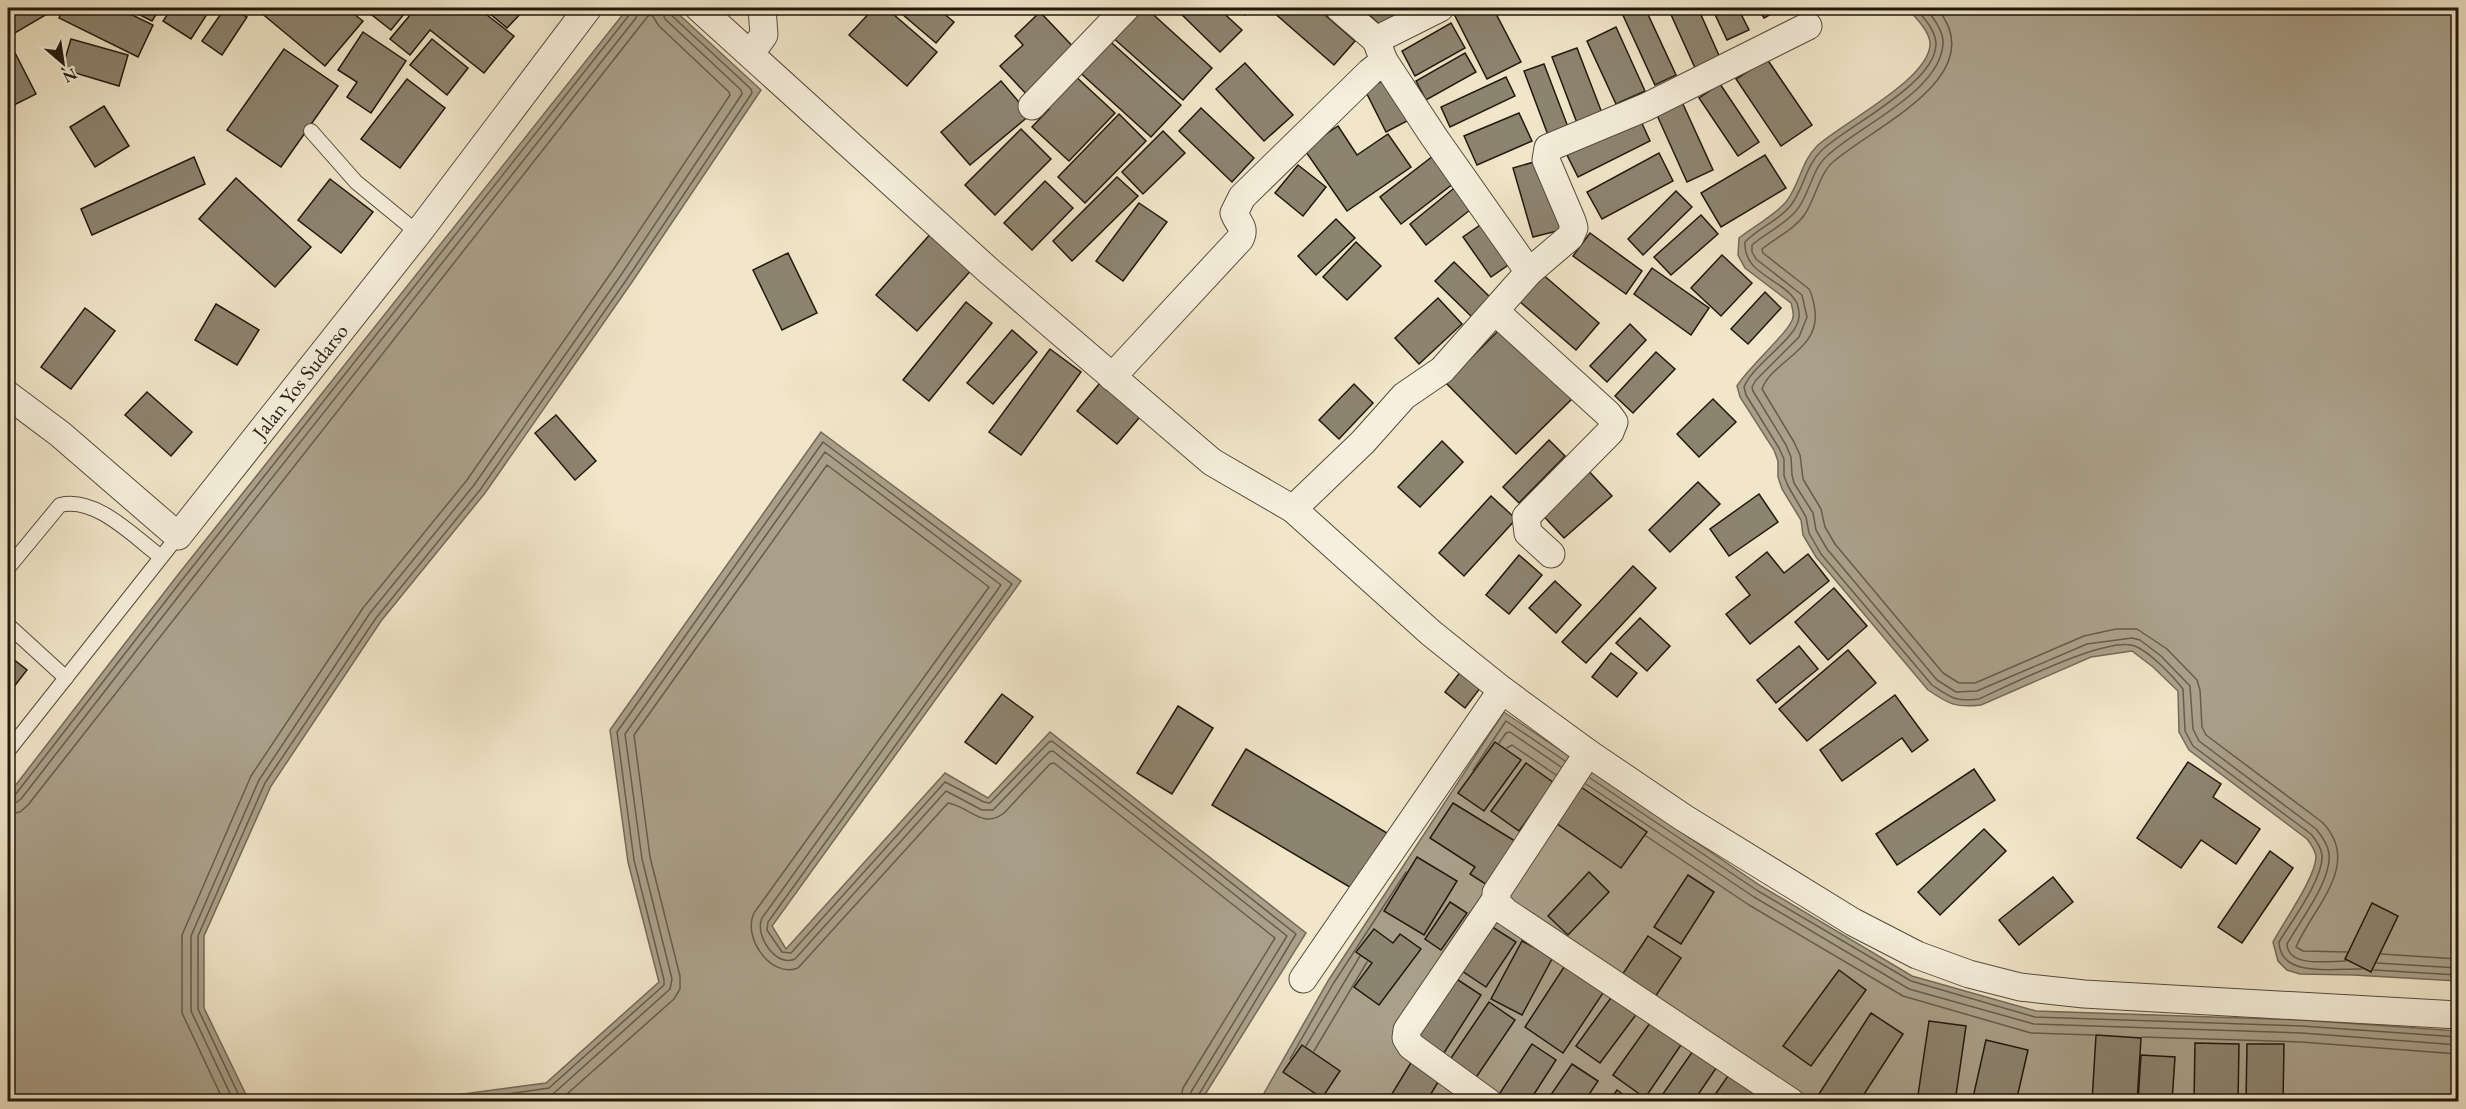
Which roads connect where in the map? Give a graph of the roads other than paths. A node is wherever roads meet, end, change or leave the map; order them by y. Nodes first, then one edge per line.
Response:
1 (588, 8) edge
2 (699, 8) edge
3 (762, 8) edge
4 (1126, 8) edge
5 (1339, 8) edge
6 (1440, 8) edge
7 (1808, 26) dead end
8 (1380, 50) junction
9 (751, 53) junction
10 (1032, 106) dead end
11 (311, 131) dead end
12 (418, 232) junction
13 (1530, 272) junction
14 (1496, 312) junction
15 (1112, 377) junction
16 (8, 395) edge
17 (1293, 509) junction
18 (178, 536) junction
19 (1551, 554) dead end
20 (161, 557) junction
21 (8, 568) edge
22 (8, 625) edge
23 (66, 678) junction
24 (1502, 690) junction
25 (13, 733) edge
26 (8, 751) edge
27 (1588, 753) junction
28 (1496, 899) junction
29 (1303, 979) dead end
30 (2458, 1015) edge
31 (1488, 1101) edge
32 (1791, 1101) edge

1 - 12 street, Jalan Yos Sudarso
2 - 9 street
3 - 9 street
4 - 10 street
5 - 8 street
6 - 8 street
7 - 13 street
8 - 13 street
8 - 15 street
9 - 15 street
11 - 12 lane
12 - 18 street, Jalan Yos Sudarso
13 - 14 street
14 - 17 street
14 - 19 street
15 - 17 street
16 - 18 street
17 - 24 street
18 - 20 lane, Jalan Yos Sudarso
20 - 21 lane
20 - 23 lane, Jalan Yos Sudarso
22 - 23 lane
23 - 25 lane, Jalan Yos Sudarso
24 - 27 street
24 - 29 street
25 - 26 lane, Jalan Yos Sudarso
27 - 28 street
27 - 30 street
28 - 31 street
28 - 32 street

